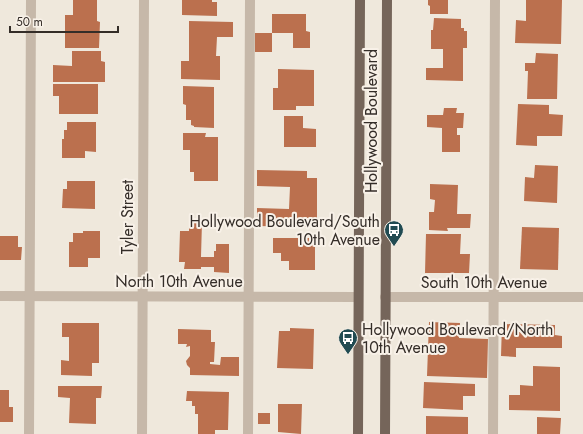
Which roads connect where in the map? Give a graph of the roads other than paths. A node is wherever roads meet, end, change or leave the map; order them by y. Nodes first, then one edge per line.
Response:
1 (31, 0) edge
2 (144, 0) edge
3 (250, 0) edge
4 (360, 0) edge
5 (387, 0) edge
6 (495, 0) edge
7 (142, 295) junction
8 (0, 296) edge
9 (30, 296) junction
10 (249, 296) junction
11 (358, 296) junction
12 (385, 297) junction
13 (494, 297) junction
14 (583, 297) edge
15 (29, 434) edge
16 (142, 434) edge
17 (248, 434) edge
18 (358, 434) edge
19 (385, 434) edge
20 (493, 434) edge

1 - 9 street
2 - 7 street, Tyler Street
3 - 10 street
4 - 11 main road, Hollywood Boulevard
5 - 12 main road, Hollywood Boulevard
6 - 13 street
7 - 9 street, North 10th Avenue
7 - 10 street, North 10th Avenue
7 - 16 street, Tyler Street
8 - 9 street, North 10th Avenue
9 - 15 street
10 - 11 street, North 10th Avenue
10 - 17 street
11 - 18 main road, Hollywood Boulevard
12 - 13 street, South 10th Avenue
12 - 19 main road, Hollywood Boulevard
13 - 14 street, South 10th Avenue
13 - 20 street

